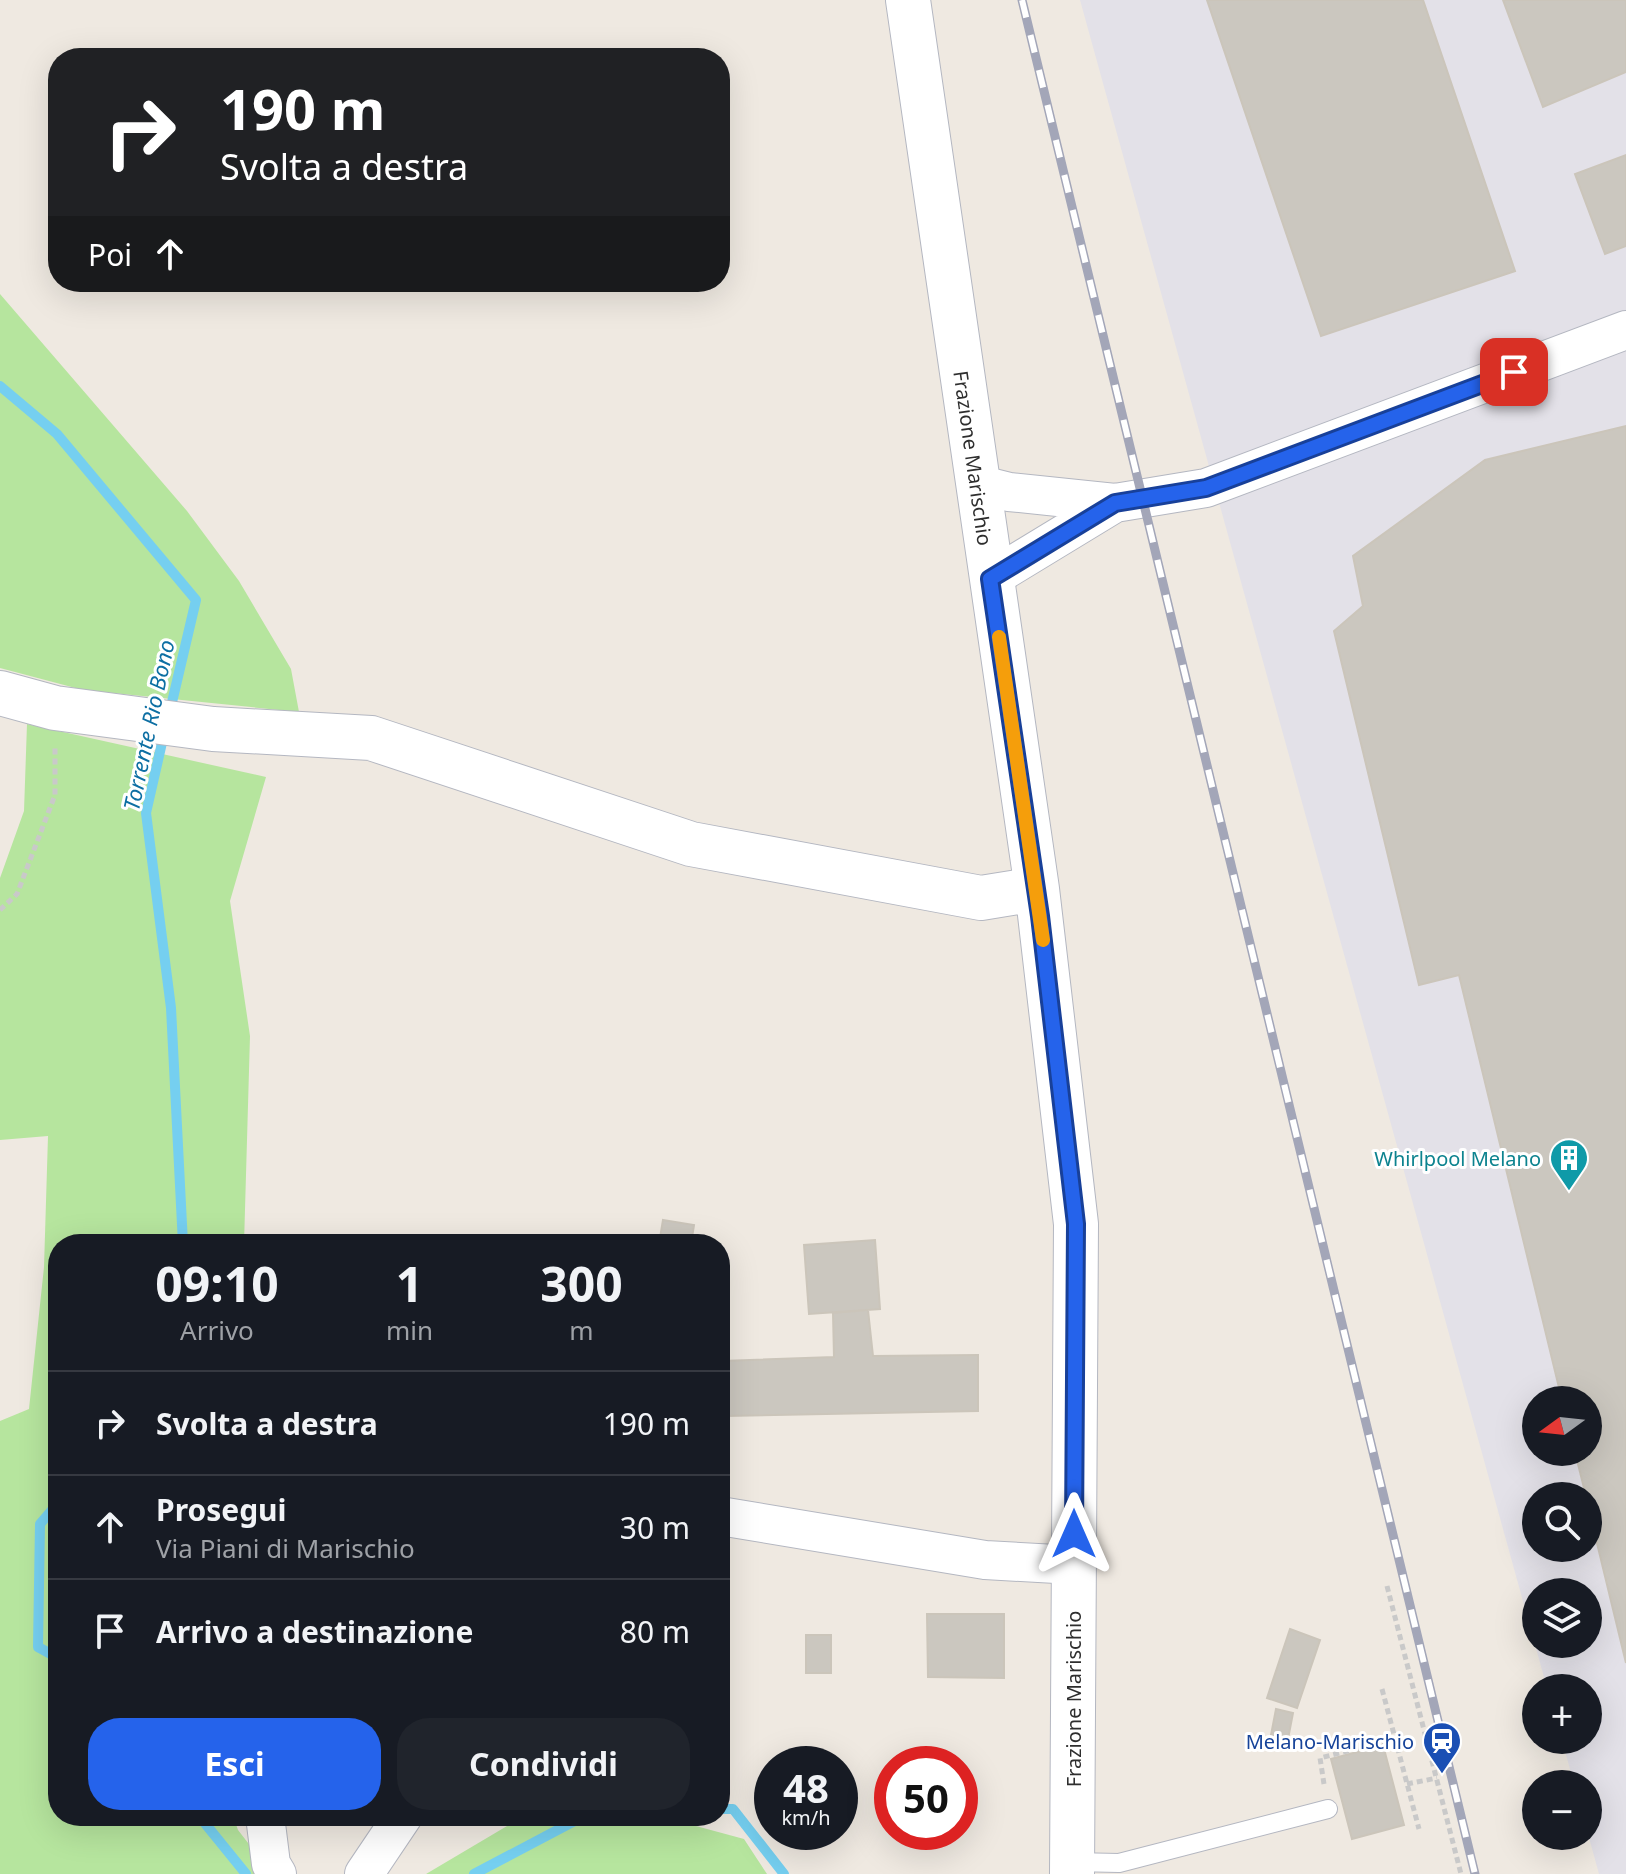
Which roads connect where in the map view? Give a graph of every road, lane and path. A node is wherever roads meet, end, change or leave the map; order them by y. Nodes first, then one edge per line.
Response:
1 (908, 0) edge
2 (1626, 330) edge
3 (977, 484) junction
4 (1115, 503) junction
5 (990, 579) junction
6 (0, 693) edge
7 (55, 708) junction
8 (1037, 889) junction
9 (0, 910) edge
10 (730, 1518) edge
11 (1074, 1565) junction
12 (1387, 1586) dead end
13 (1382, 1689) dead end
14 (1395, 1739) junction
15 (1437, 1778) junction
16 (1407, 1784) junction
17 (1328, 1809) joint
18 (266, 1826) edge
19 (396, 1826) edge
20 (1419, 1829) dead end
21 (1072, 1868) edge
22 (277, 1874) edge
23 (364, 1874) edge
24 (1461, 1874) edge

1 - 3 main road, Frazione Marischio
2 - 4 street
3 - 4 street
3 - 5 main road, Frazione Marischio
4 - 5 street
5 - 8 main road, Frazione Marischio
6 - 7 main road
7 - 8 main road
7 - 9 path
8 - 11 main road, Frazione Marischio
10 - 11 street
11 - 21 main road, Frazione Marischio
12 - 15 path
13 - 14 path
14 - 16 path
14 - 17 path
15 - 16 path
15 - 24 path
16 - 20 path
17 - 21 lane
18 - 22 street
19 - 23 street

